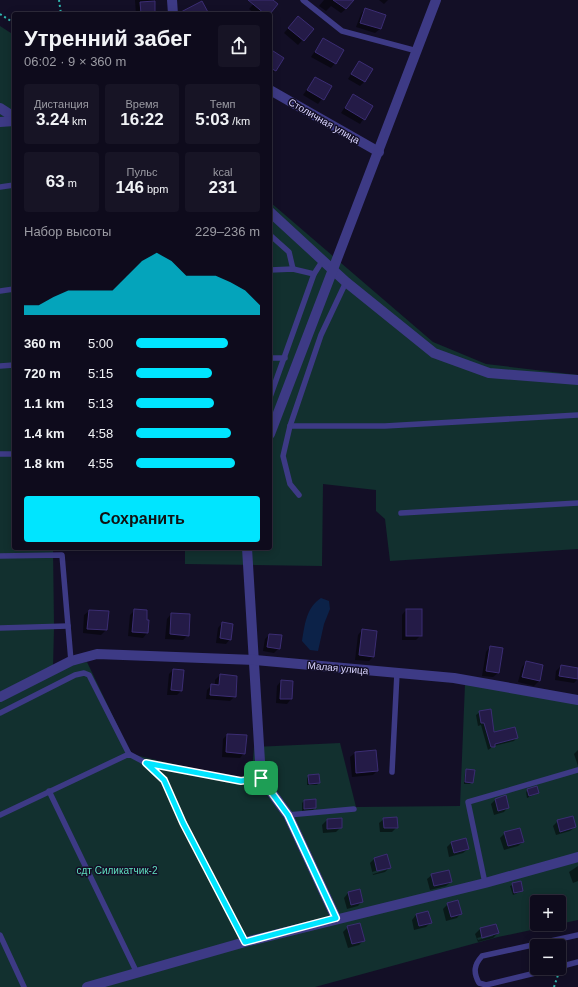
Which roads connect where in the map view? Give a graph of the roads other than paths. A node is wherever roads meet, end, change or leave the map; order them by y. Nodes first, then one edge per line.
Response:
1 (172, 0) edge
2 (303, 0) edge
3 (436, 0) edge
4 (173, 12) edge
5 (417, 51) junction
6 (272, 91) edge
7 (0, 108) edge
8 (12, 116) edge
9 (12, 121) edge
10 (0, 122) edge
11 (379, 152) junction
12 (12, 185) edge
13 (0, 188) edge
14 (272, 214) edge
15 (272, 237) edge
16 (323, 260) junction
17 (293, 269) junction
18 (272, 270) edge
19 (334, 271) junction
20 (314, 274) junction
21 (346, 282) junction
22 (12, 289) edge
23 (0, 291) edge
24 (272, 358) edge
25 (285, 358) junction
26 (12, 365) edge
27 (0, 366) edge
28 (578, 380) edge
29 (272, 392) edge
30 (578, 415) edge
31 (290, 426) junction
32 (272, 429) edge
33 (0, 454) edge
34 (12, 454) edge
35 (299, 495) dead end
36 (578, 503) edge
37 (401, 513) dead end
38 (247, 550) edge
39 (0, 556) edge
40 (68, 626) junction
41 (0, 628) edge
42 (255, 660) junction
43 (71, 661) junction
44 (397, 673) junction
45 (0, 697) edge
46 (578, 700) edge
47 (0, 713) edge
48 (129, 754) junction
49 (146, 763) junction
50 (578, 770) edge
51 (392, 772) dead end
52 (261, 778) junction
53 (49, 790) junction
54 (354, 809) dead end
55 (0, 815) edge
56 (288, 815) junction
57 (578, 857) edge
58 (485, 883) junction
59 (336, 918) junction
60 (0, 935) edge
61 (578, 935) edge
62 (560, 939) edge
63 (245, 942) junction
64 (530, 946) edge
65 (577, 963) edge
66 (566, 965) edge
67 (137, 972) junction
68 (530, 974) edge
69 (24, 987) edge
70 (87, 987) edge

1 - 4 street
2 - 5 lane
3 - 5 street
5 - 11 street
6 - 11 street, Столичная улица
7 - 8 street
9 - 10 street
11 - 19 street
12 - 13 lane
14 - 16 street
15 - 17 lane
16 - 19 street
16 - 20 lane
17 - 18 lane
17 - 20 lane
19 - 21 street
19 - 32 street
20 - 25 lane
21 - 28 street
21 - 31 lane
22 - 23 lane
24 - 25 lane
25 - 29 lane
26 - 27 lane
30 - 31 lane
31 - 35 lane
33 - 34 lane
36 - 37 lane
38 - 42 street
39 - 40 lane
40 - 41 lane
40 - 43 lane
42 - 43 street, Малая улица
42 - 44 street, Малая улица
42 - 52 street
43 - 45 street, Малая улица
44 - 46 street, Малая улица
44 - 51 lane
47 - 48 lane
48 - 49 lane
48 - 53 lane
49 - 52 lane
49 - 63 lane
50 - 58 lane
52 - 56 street
53 - 55 lane
53 - 67 lane
54 - 56 lane
56 - 59 street
57 - 58 street
58 - 59 street
59 - 63 street
60 - 69 lane
61 - 62 lane
63 - 67 street
64 - 68 lane
65 - 66 lane
67 - 70 street

